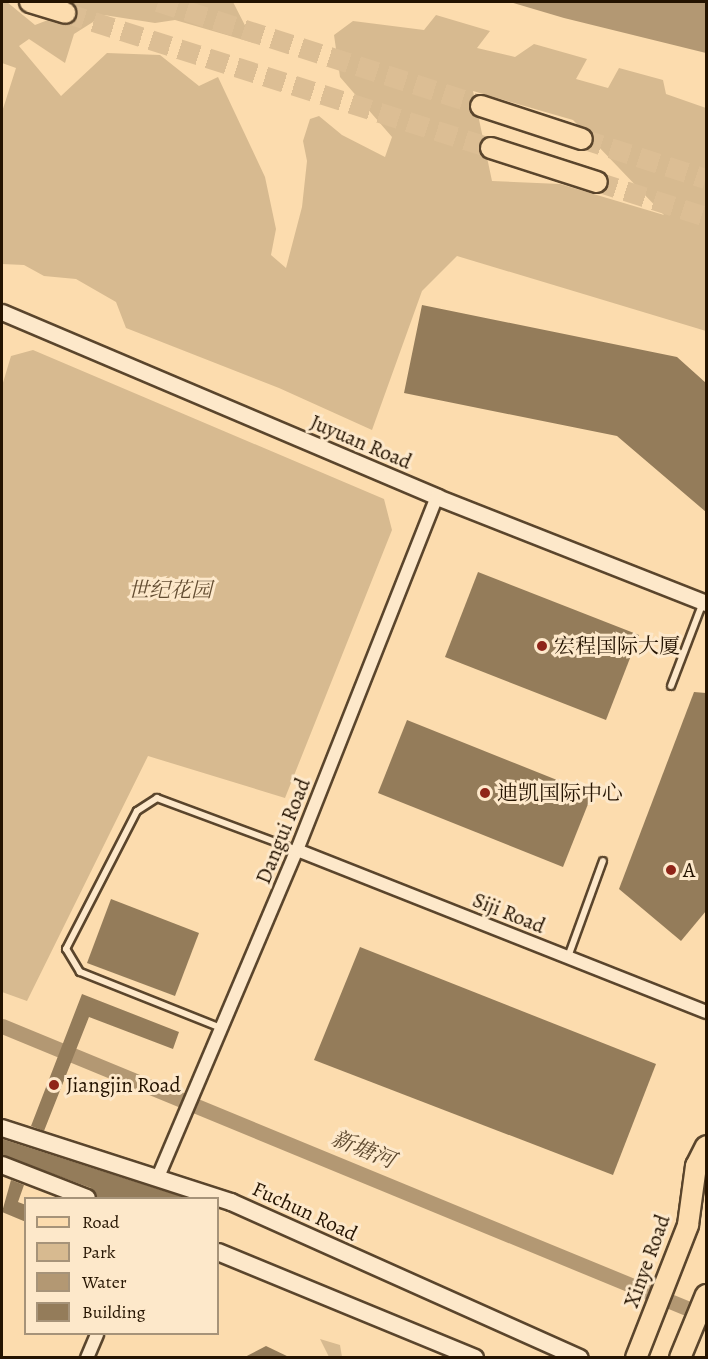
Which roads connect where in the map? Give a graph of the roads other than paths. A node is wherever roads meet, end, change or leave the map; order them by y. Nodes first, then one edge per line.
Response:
1 (30, 2) edge
2 (65, 13) tunnel mouth
3 (481, 106) tunnel mouth
4 (582, 139) tunnel mouth
5 (491, 148) tunnel mouth
6 (597, 182) tunnel mouth
7 (2, 312) edge
8 (437, 497) junction
9 (705, 603) edge
10 (670, 686) dead end
11 (297, 850) junction
12 (603, 861) dead end
13 (568, 958) junction
14 (706, 1012) edge
15 (221, 1028) junction
16 (2, 1128) edge
17 (706, 1146) edge
18 (2, 1165) edge
19 (158, 1177) junction
20 (706, 1189) edge
21 (84, 1197) edge
22 (216, 1197) edge
23 (219, 1198) edge
24 (688, 1225) junction
25 (219, 1252) edge
26 (706, 1295) edge
27 (97, 1335) edge
28 (684, 1349) edge
29 (87, 1358) edge
30 (474, 1358) edge
31 (580, 1358) edge
32 (636, 1358) edge

1 - 2 main road
3 - 4 main road
5 - 6 main road
7 - 8 street, Juyuan Road
8 - 9 street, Juyuan Road
8 - 11 street, Dangui Road
9 - 10 lane
11 - 13 street, Siji Road
11 - 15 street, Dangui Road
11 - 15 lane
12 - 13 lane
13 - 14 street, Siji Road
15 - 19 street, Dangui Road
16 - 19 main road, Fuchun Road
17 - 24 main road, Xinye Road
18 - 21 main road
19 - 22 main road, Fuchun Road
20 - 24 main road
23 - 31 main road, Fuchun Road
24 - 32 main road, Xinye Road
25 - 30 main road
26 - 28 main road
27 - 29 street

